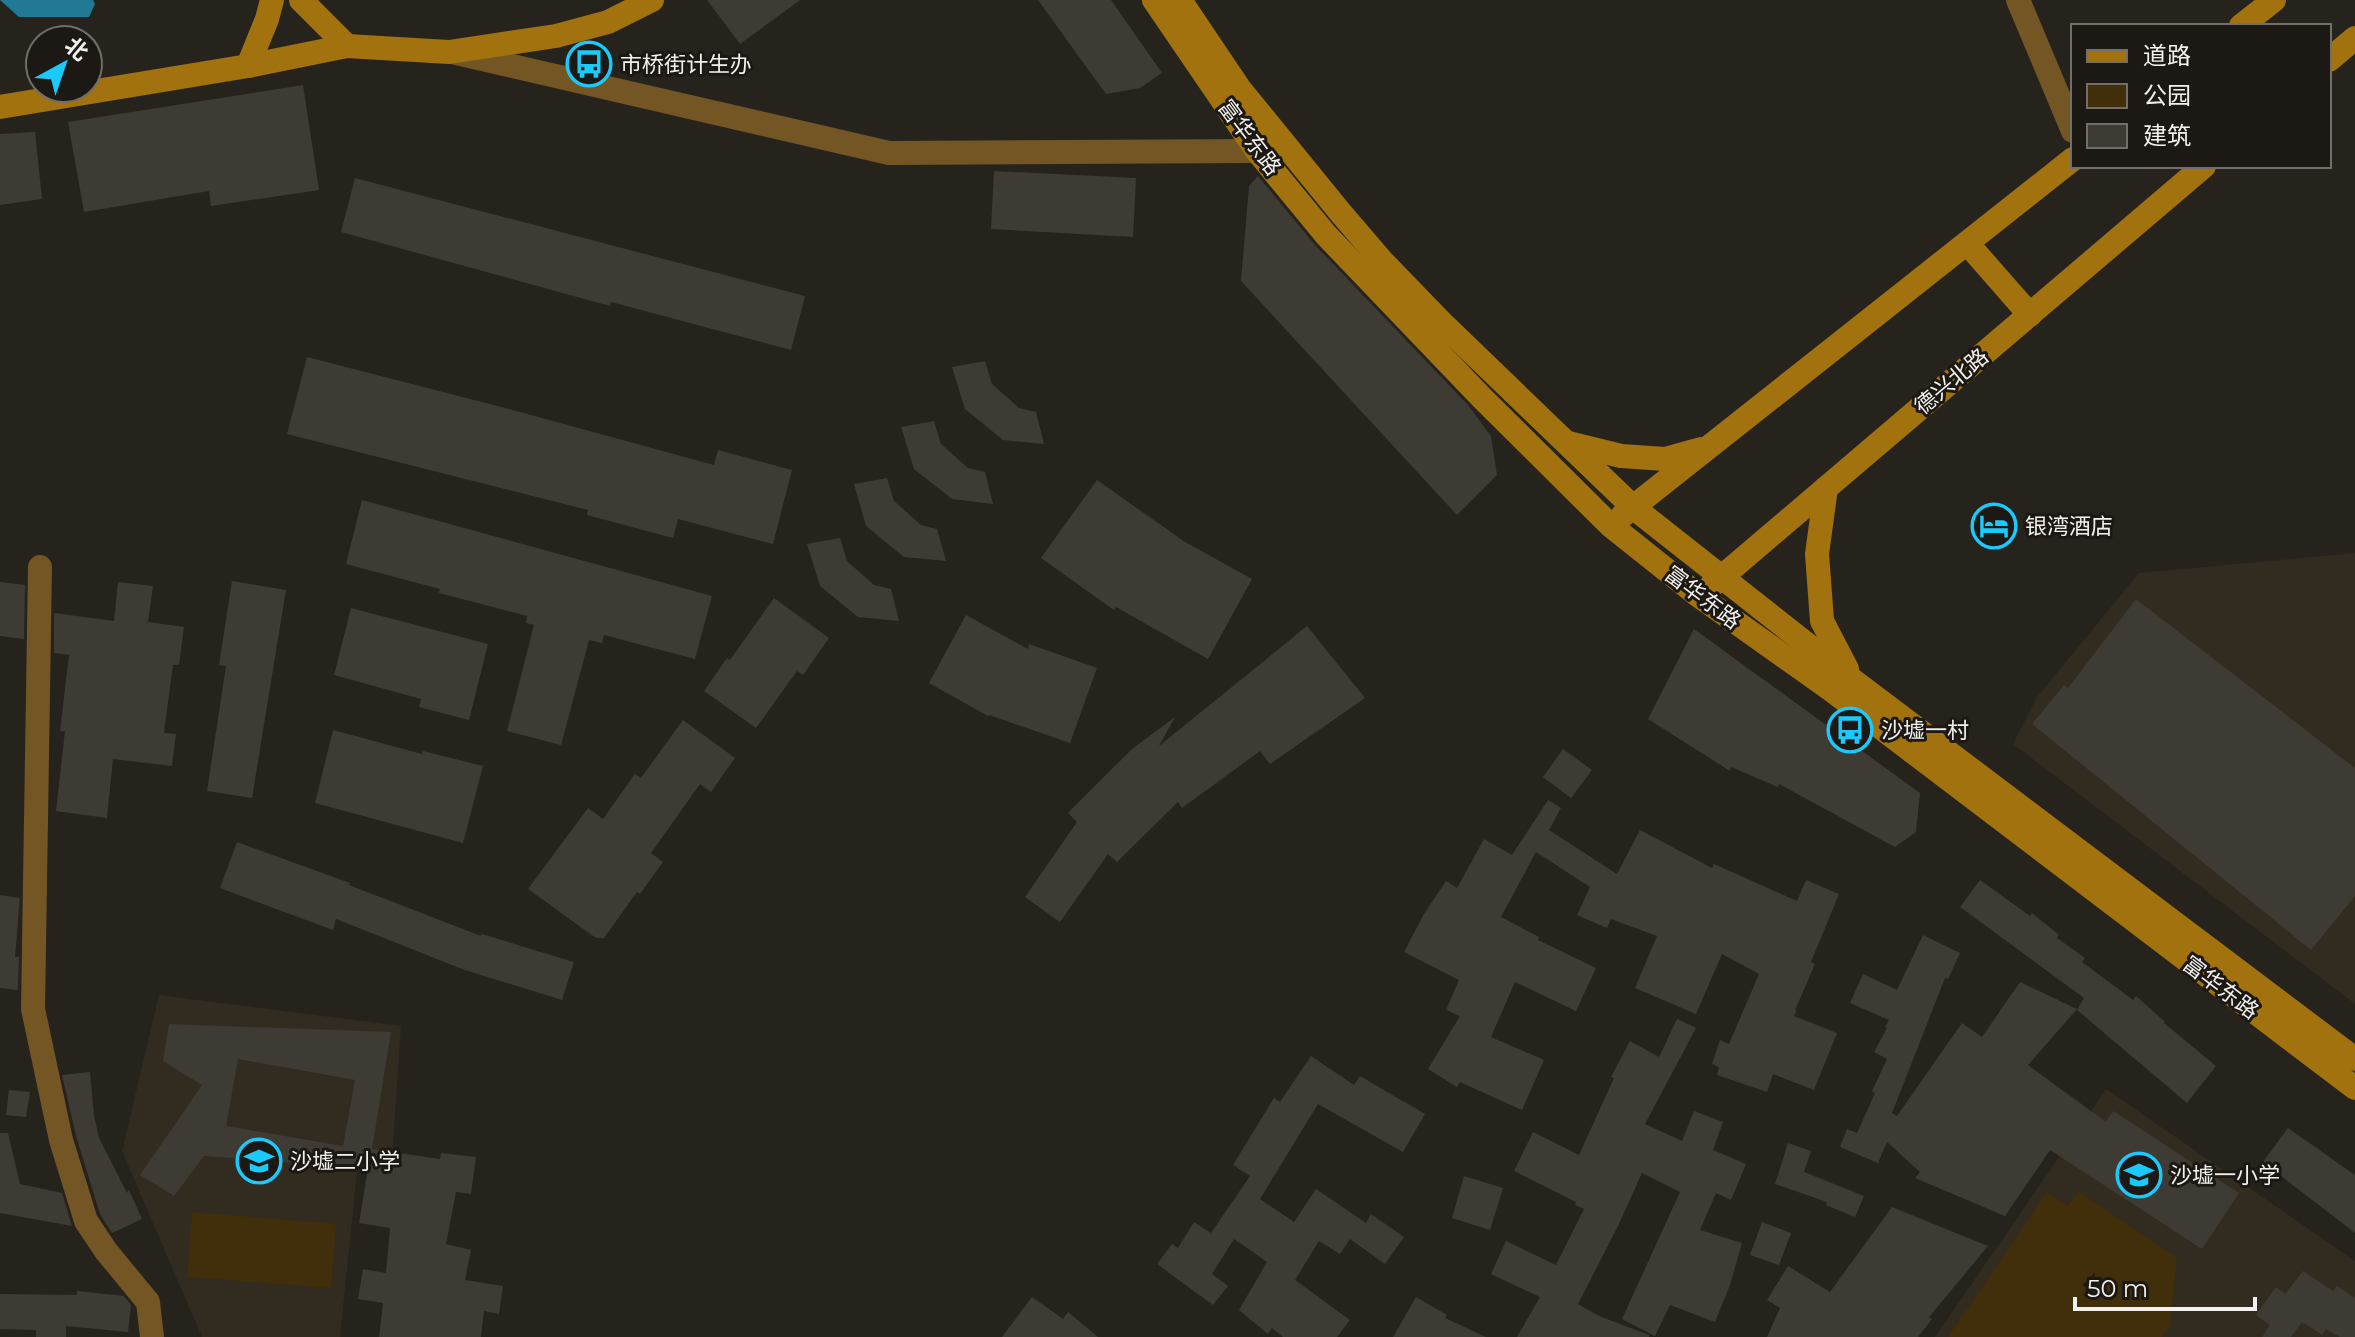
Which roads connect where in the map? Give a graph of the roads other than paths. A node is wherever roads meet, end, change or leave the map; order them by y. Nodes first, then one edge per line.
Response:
1 (272, 0) edge
2 (301, 0) edge
3 (652, 0) edge
4 (1154, 0) edge
5 (1180, 0) edge
6 (2018, 0) edge
7 (2274, 0) edge
8 (2244, 24) edge
9 (2355, 38) edge
10 (347, 46) junction
11 (449, 52) junction
12 (2331, 58) edge
13 (248, 66) junction
14 (0, 107) edge
15 (2071, 126) edge
16 (1257, 151) junction
17 (2071, 161) edge
18 (2202, 168) edge
19 (1967, 243) junction
20 (2030, 315) junction
21 (1566, 443) junction
22 (1711, 447) junction
23 (1826, 488) junction
24 (1634, 508) junction
25 (1610, 525) junction
26 (40, 567) dead end
27 (1721, 576) junction
28 (1699, 596) junction
29 (1851, 679) junction
30 (2355, 1059) edge
31 (2355, 1088) edge
32 (152, 1337) edge

1 - 13 main road
2 - 10 main road
3 - 11 main road
4 - 16 main road, 富华东路
5 - 21 main road, 富华东路
6 - 15 street
7 - 8 main road
9 - 12 main road
10 - 11 main road
10 - 13 main road
11 - 16 street
13 - 14 main road
16 - 25 main road, 富华东路
17 - 19 main road
18 - 20 main road, 德兴北路
19 - 20 main road
19 - 22 main road
20 - 23 main road, 德兴北路
21 - 22 main road
21 - 24 main road, 富华东路
22 - 24 main road
23 - 27 main road, 德兴北路
23 - 29 main road
24 - 25 main road
24 - 27 main road, 富华东路
25 - 28 main road, 富华东路
26 - 32 street
27 - 28 main road, 德兴北路
27 - 29 main road, 富华东路
28 - 31 main road, 富华东路
29 - 30 main road, 富华东路

